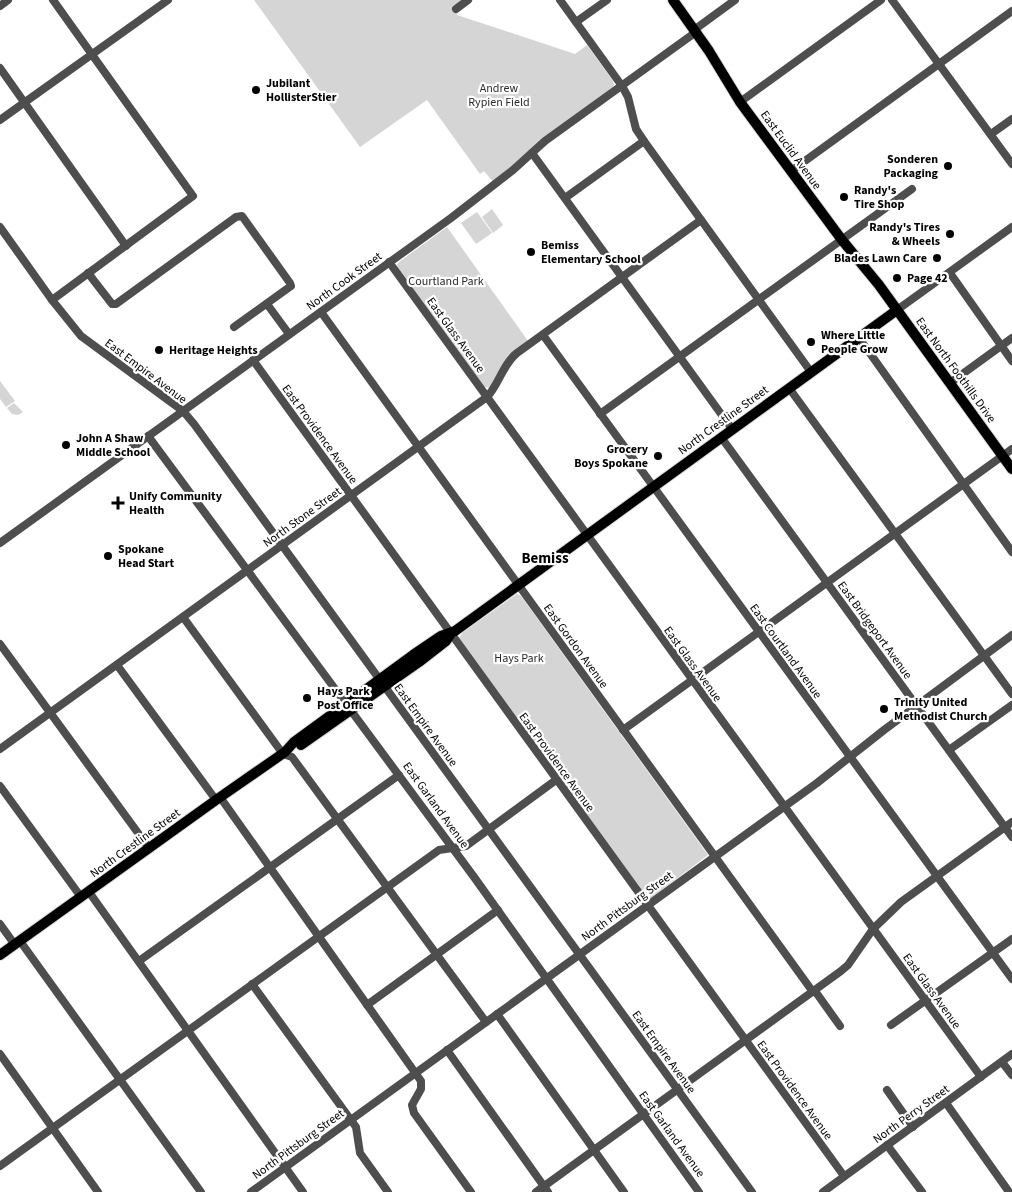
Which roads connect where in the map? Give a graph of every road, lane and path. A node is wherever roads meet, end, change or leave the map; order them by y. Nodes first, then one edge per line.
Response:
1 (8, 0) edge
2 (53, 0) edge
3 (168, 0) edge
4 (468, 0) edge
5 (560, 0) edge
6 (607, 0) edge
7 (673, 0) edge
8 (735, 0) edge
9 (881, 0) edge
10 (892, 0) edge
11 (0, 6) edge
12 (456, 9) dead end
13 (1012, 11) edge
14 (576, 22) junction
15 (695, 31) junction
16 (92, 54) junction
17 (939, 63) junction
18 (0, 68) edge
19 (622, 86) junction
20 (24, 102) junction
21 (740, 102) junction
22 (1012, 119) edge
23 (0, 120) edge
24 (991, 134) junction
25 (644, 141) junction
26 (532, 153) junction
27 (1012, 164) edge
28 (791, 171) junction
29 (912, 189) dead end
30 (565, 198) junction
31 (701, 220) junction
32 (0, 227) edge
33 (1012, 227) edge
34 (842, 240) junction
35 (126, 246) junction
36 (389, 262) junction
37 (950, 272) junction
38 (88, 273) junction
39 (622, 277) junction
40 (759, 299) junction
41 (52, 300) junction
42 (267, 304) junction
43 (897, 310) junction
44 (320, 312) junction
45 (234, 327) dead end
46 (289, 334) junction
47 (543, 335) junction
48 (859, 338) junction
49 (1012, 338) edge
50 (1001, 346) junction
51 (680, 356) junction
52 (253, 360) junction
53 (1012, 361) edge
54 (811, 372) junction
55 (950, 384) junction
56 (789, 388) junction
57 (487, 397) junction
58 (183, 411) junction
59 (600, 414) junction
60 (732, 429) junction
61 (148, 436) junction
62 (721, 437) junction
63 (418, 447) junction
64 (1012, 449) edge
65 (1003, 456) junction
66 (1012, 469) edge
67 (964, 483) junction
68 (653, 486) junction
69 (351, 495) junction
70 (895, 534) junction
71 (586, 535) junction
72 (0, 543) edge
73 (282, 546) junction
74 (1012, 552) edge
75 (247, 570) junction
76 (827, 583) junction
77 (518, 585) junction
78 (183, 616) junction
79 (759, 633) junction
80 (450, 634) junction
81 (1012, 635) edge
82 (0, 644) edge
83 (984, 656) junction
84 (117, 665) junction
85 (692, 682) junction
86 (382, 683) junction
87 (1012, 694) edge
88 (1012, 705) edge
89 (348, 707) junction
90 (917, 707) junction
91 (49, 713) junction
92 (623, 730) junction
93 (0, 749) edge
94 (948, 750) junction
95 (284, 753) junction
96 (850, 758) junction
97 (399, 775) junction
98 (556, 780) junction
99 (0, 786) edge
100 (218, 799) junction
101 (784, 807) junction
102 (338, 820) junction
103 (1012, 822) edge
104 (1004, 827) junction
105 (488, 830) junction
106 (1012, 837) edge
107 (149, 848) junction
108 (453, 848) junction
109 (716, 857) junction
110 (270, 868) junction
111 (936, 876) junction
112 (387, 886) junction
113 (85, 894) junction
114 (647, 906) junction
115 (498, 910) junction
116 (0, 924) edge
117 (873, 929) junction
118 (318, 936) junction
119 (1012, 938) edge
120 (18, 943) junction
121 (993, 952) junction
122 (436, 954) junction
123 (579, 954) junction
124 (0, 955) edge
125 (139, 961) junction
126 (547, 978) junction
127 (1012, 979) edge
128 (252, 984) junction
129 (814, 992) junction
130 (926, 1000) junction
131 (367, 1004) junction
132 (497, 1014) junction
133 (486, 1022) junction
134 (891, 1025) dead end
135 (840, 1026) dead end
136 (188, 1032) junction
137 (745, 1040) junction
138 (447, 1050) junction
139 (0, 1054) edge
140 (1012, 1054) edge
141 (1002, 1062) junction
142 (416, 1073) junction
143 (1012, 1075) edge
144 (981, 1077) junction
145 (121, 1079) junction
146 (677, 1090) junction
147 (887, 1090) dead end
148 (946, 1103) junction
149 (643, 1114) junction
150 (351, 1120) junction
151 (913, 1126) junction
152 (53, 1128) junction
153 (887, 1145) junction
154 (594, 1149) junction
155 (0, 1166) edge
156 (285, 1168) junction
157 (844, 1176) junction
158 (546, 1189) edge
159 (834, 1189) edge
160 (98, 1192) edge
161 (201, 1192) edge
162 (251, 1192) edge
163 (303, 1192) edge
164 (388, 1192) edge
165 (471, 1192) edge
166 (536, 1192) edge
167 (624, 1192) edge
168 (699, 1192) edge
169 (752, 1192) edge
170 (823, 1192) edge
171 (922, 1192) edge
172 (1009, 1192) edge

1 - 11 street
2 - 16 street
3 - 16 street
4 - 12 street
5 - 14 street
6 - 14 street
7 - 15 main road, East Euclid Avenue
8 - 15 street, North Cook Street
9 - 21 street
10 - 17 street
13 - 17 street
14 - 19 street
15 - 19 street, North Cook Street
15 - 21 main road, East Euclid Avenue
16 - 20 street
16 - 35 street
17 - 24 street
17 - 28 street
18 - 20 street
19 - 25 street
19 - 26 street, North Cook Street
20 - 23 street
20 - 35 street
21 - 28 main road, East Euclid Avenue
22 - 24 street
24 - 27 street
25 - 30 street
25 - 31 street
26 - 30 street
26 - 36 street, North Cook Street
28 - 34 main road, East Euclid Avenue
29 - 34 street
30 - 39 street
31 - 39 street, North Stone Street
31 - 40 street
32 - 41 street
33 - 37 street, North Crestline Street
34 - 40 street
34 - 43 main road, East Euclid Avenue
35 - 38 street
36 - 44 street, North Cook Street
36 - 57 street, East Glass Avenue
37 - 43 street, North Crestline Street
37 - 50 street
38 - 41 street
38 - 42 street
39 - 47 street, North Stone Street
39 - 51 street
40 - 51 street
40 - 54 street
41 - 58 street, East Empire Avenue
42 - 45 street
42 - 46 street
43 - 48 main road, North Crestline Street
43 - 55 main road, East North Foothills Drive
44 - 46 street, North Cook Street
44 - 63 street, East Gordon Avenue
46 - 52 street, North Cook Street
47 - 57 street, North Stone Street
47 - 59 street, East Courtland Avenue
48 - 54 main road, North Crestline Street
48 - 67 street
49 - 50 street
50 - 53 street
50 - 55 street
51 - 59 street
51 - 60 street
52 - 58 street, North Cook Street
52 - 69 street, East Providence Avenue
54 - 56 main road, North Crestline Street
55 - 65 main road, East North Foothills Drive
56 - 60 main road, North Crestline Street
56 - 70 street
57 - 63 street, North Stone Street
57 - 71 street, East Glass Avenue
58 - 61 street, North Cook Street
58 - 73 street, East Empire Avenue
59 - 68 street, East Courtland Avenue
60 - 62 main road, North Crestline Street
61 - 72 street, North Cook Street
61 - 75 street, East Garland Avenue
62 - 68 main road, North Crestline Street
62 - 76 street, East Bridgeport Avenue
63 - 69 street, North Stone Street
63 - 77 street, East Gordon Avenue
64 - 65 street
65 - 66 main road, East North Foothills Drive
65 - 67 street
67 - 70 street
67 - 74 street
68 - 71 main road, North Crestline Street
68 - 79 street, East Courtland Avenue
69 - 73 street, North Stone Street
69 - 80 street, East Providence Avenue
70 - 76 street
70 - 83 street
71 - 77 main road, North Crestline Street
71 - 85 street, East Glass Avenue
73 - 75 street, North Stone Street
73 - 86 street, East Empire Avenue
75 - 78 street, North Stone Street
75 - 89 street, East Garland Avenue
76 - 79 street
76 - 90 street, East Bridgeport Avenue
77 - 80 main road, North Crestline Street
77 - 92 street, East Gordon Avenue
78 - 84 street, North Stone Street
78 - 95 street
79 - 85 street
79 - 96 street, East Courtland Avenue
80 - 86 main road, North Crestline Street
80 - 98 street, East Providence Avenue
81 - 83 street, North Pittsburg Street
82 - 91 street
83 - 87 street
83 - 90 street, North Pittsburg Street
84 - 91 street, North Stone Street
84 - 100 street
85 - 92 street
85 - 101 street, East Glass Avenue
86 - 89 main road, North Crestline Street
86 - 105 street, East Empire Avenue
88 - 94 street
89 - 95 main road, North Crestline Street
89 - 97 street, East Garland Avenue
90 - 94 street, East Bridgeport Avenue
90 - 96 street, North Pittsburg Street
91 - 93 street, North Stone Street
91 - 107 street
92 - 109 street, East Gordon Avenue
94 - 104 street, East Bridgeport Avenue
95 - 100 main road, North Crestline Street
95 - 102 street
96 - 101 street, North Pittsburg Street
96 - 111 street, East Courtland Avenue
97 - 102 street
97 - 108 street, East Garland Avenue
98 - 105 street
98 - 114 street, East Providence Avenue
99 - 113 street
100 - 107 main road, North Crestline Street
100 - 110 street
101 - 109 street, North Pittsburg Street
101 - 117 street, East Glass Avenue
102 - 110 street
102 - 112 street
103 - 104 street
104 - 106 street, East Bridgeport Avenue
104 - 111 street
105 - 108 street
105 - 123 street, East Empire Avenue
107 - 113 main road, North Crestline Street
108 - 112 street
108 - 115 street, East Garland Avenue
109 - 114 street, North Pittsburg Street
109 - 129 street, East Gordon Avenue
110 - 118 street
110 - 125 street
111 - 117 street
111 - 121 street, East Courtland Avenue
112 - 118 street
112 - 122 street
113 - 120 main road, North Crestline Street
113 - 125 street
114 - 123 street, North Pittsburg Street
114 - 137 street, East Providence Avenue
115 - 122 street
115 - 126 street, East Garland Avenue
116 - 120 street
117 - 129 street
117 - 130 street, East Glass Avenue
118 - 128 street
118 - 131 street
119 - 121 street
120 - 124 main road, North Crestline Street
120 - 145 street
121 - 127 street, East Courtland Avenue
121 - 130 street
122 - 131 street
122 - 133 street
123 - 126 street, North Pittsburg Street
123 - 146 street, East Empire Avenue
125 - 136 street
126 - 132 street, North Pittsburg Street
126 - 149 street, East Garland Avenue
128 - 136 street
128 - 150 street
129 - 135 street, East Gordon Avenue
129 - 137 street
130 - 134 street
130 - 144 street, East Glass Avenue
131 - 142 street
132 - 133 street, North Pittsburg Street
132 - 154 street
133 - 138 street, North Pittsburg Street
136 - 145 street
136 - 156 street
137 - 146 street
137 - 157 street, East Providence Avenue
138 - 142 street, North Pittsburg Street
138 - 158 street
139 - 152 street
140 - 141 street, North Perry Street
141 - 143 street
141 - 144 street, North Perry Street
142 - 150 street, North Pittsburg Street
142 - 165 street
144 - 148 street, North Perry Street
145 - 152 street
145 - 161 street
146 - 149 street
146 - 169 street, East Empire Avenue
147 - 151 street
148 - 151 street, North Perry Street
148 - 172 street
149 - 154 street
149 - 168 street, East Garland Avenue
150 - 156 street, North Pittsburg Street
150 - 164 street
151 - 153 street, North Perry Street
152 - 155 street
152 - 160 street
153 - 157 street, North Perry Street
153 - 171 street
154 - 158 street
154 - 167 street
156 - 162 street, North Pittsburg Street
156 - 163 street
157 - 159 street, North Perry Street
158 - 166 street
159 - 170 street, North Perry Street

